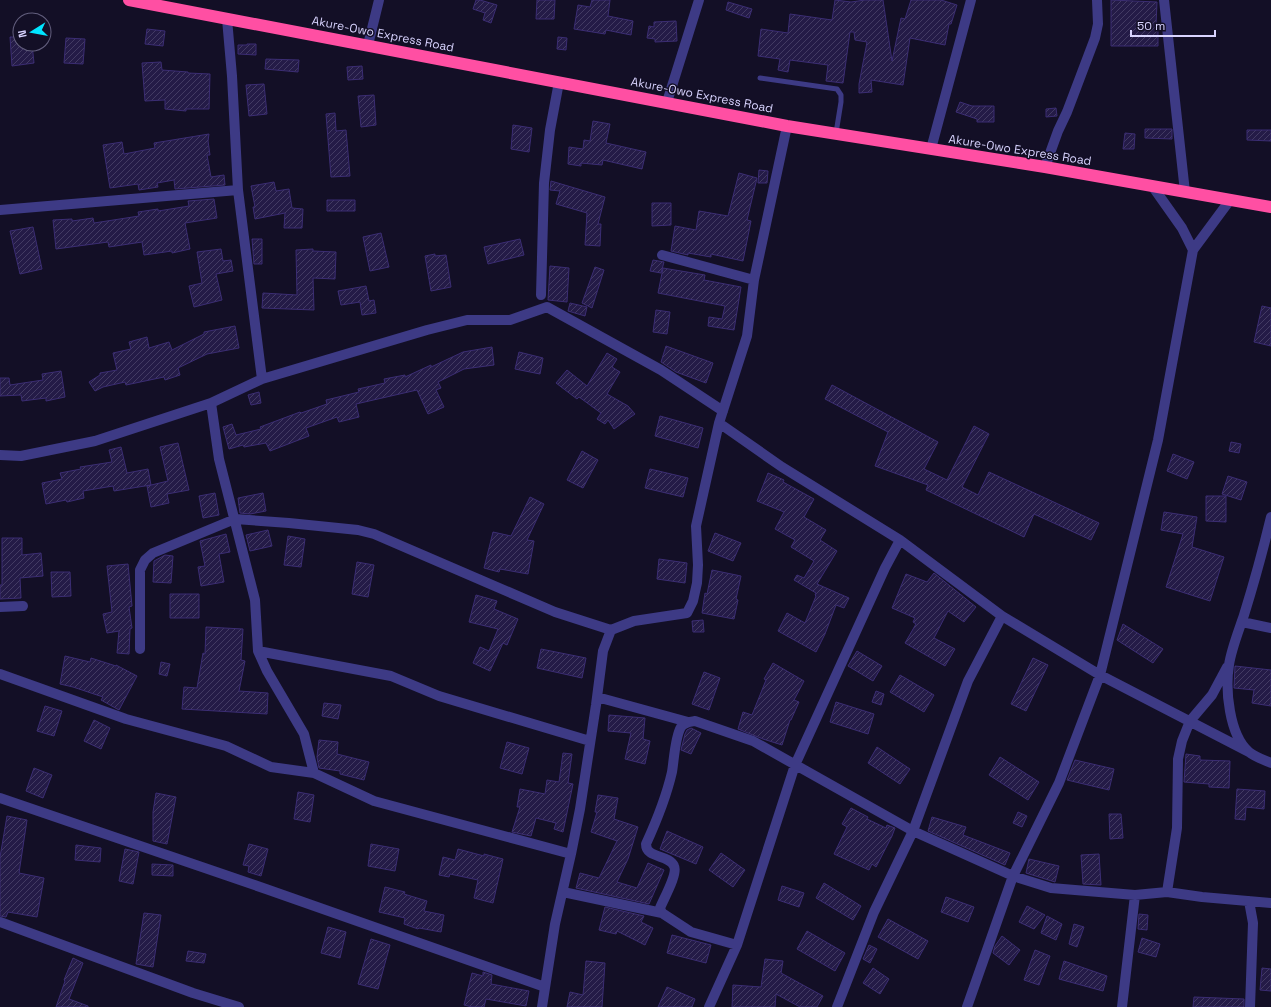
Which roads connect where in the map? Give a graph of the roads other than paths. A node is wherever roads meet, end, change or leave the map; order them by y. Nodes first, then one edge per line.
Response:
1 (129, 0) edge
2 (379, 0) edge
3 (699, 0) edge
4 (972, 0) edge
5 (1096, 0) edge
6 (1164, 0) edge
7 (166, 3) edge
8 (227, 19) junction
9 (368, 46) junction
10 (760, 78) dead end
11 (559, 82) junction
12 (666, 102) junction
13 (787, 126) junction
14 (836, 134) junction
15 (931, 149) junction
16 (1045, 167) junction
17 (1153, 187) junction
18 (238, 190) junction
19 (1185, 192) junction
20 (1230, 200) junction
21 (1271, 206) edge
22 (0, 210) edge
23 (1193, 250) junction
24 (662, 255) dead end
25 (754, 280) junction
26 (541, 295) dead end
27 (262, 378) junction
28 (211, 403) junction
29 (723, 411) junction
30 (719, 423) junction
31 (0, 455) edge
32 (1271, 517) edge
33 (235, 519) junction
34 (900, 540) junction
35 (23, 606) dead end
36 (0, 607) edge
37 (1002, 616) junction
38 (1242, 622) junction
39 (1271, 628) edge
40 (611, 630) junction
41 (140, 649) dead end
42 (258, 651) junction
43 (1229, 664) junction
44 (0, 674) edge
45 (1100, 675) junction
46 (597, 697) junction
47 (1190, 721) junction
48 (688, 722) junction
49 (590, 741) junction
50 (1249, 752) junction
51 (1271, 763) edge
52 (794, 765) junction
53 (314, 773) junction
54 (0, 798) edge
55 (913, 831) junction
56 (571, 854) junction
57 (1013, 876) junction
58 (563, 892) junction
59 (1167, 892) junction
60 (1135, 896) junction
61 (1249, 901) junction
62 (1271, 903) edge
63 (662, 913) junction
64 (0, 922) edge
65 (737, 944) junction
66 (545, 987) junction
67 (239, 1007) edge
68 (542, 1007) edge
69 (709, 1007) edge
70 (837, 1007) edge
71 (967, 1007) edge
72 (1122, 1007) edge
73 (1250, 1007) edge

1 - 7 highway, Akure-Owo Express Road
2 - 9 street
3 - 12 street
4 - 15 street
5 - 16 street
6 - 19 street
7 - 8 highway, Akure-Owo Express Road
8 - 9 highway, Akure-Owo Express Road
8 - 18 street
9 - 11 highway, Akure-Owo Express Road
10 - 14 lane
11 - 12 highway, Akure-Owo Express Road
11 - 26 street
12 - 13 highway, Akure-Owo Express Road
13 - 14 highway, Akure-Owo Express Road
13 - 25 street
14 - 15 highway, Akure-Owo Express Road
15 - 16 highway, Akure-Owo Express Road
16 - 17 highway, Akure-Owo Express Road
17 - 19 highway, Akure-Owo Express Road
17 - 23 street
18 - 22 street
18 - 27 street
19 - 20 highway, Akure-Owo Express Road
20 - 21 highway, Akure-Owo Express Road
20 - 23 street
23 - 45 street
24 - 25 street
25 - 29 street
27 - 28 street
27 - 29 street
28 - 31 street
28 - 33 street
29 - 30 street
30 - 34 street
30 - 40 street
32 - 38 street
33 - 40 street
33 - 41 street
33 - 42 street
34 - 37 street
34 - 52 street
35 - 36 street
37 - 45 street
37 - 55 street
38 - 39 street
38 - 43 street
40 - 46 street
42 - 49 street
42 - 53 street
43 - 47 street
43 - 50 street
44 - 53 street
45 - 47 street
45 - 57 street
46 - 48 street
46 - 49 street
47 - 50 street
47 - 59 street
48 - 52 street
48 - 63 street
49 - 56 street
50 - 51 street
52 - 55 street
52 - 65 street
53 - 56 street
54 - 66 street
55 - 57 street
55 - 70 street
56 - 58 street
57 - 60 street
57 - 71 street
58 - 63 street
58 - 66 street
59 - 60 street
59 - 61 street
60 - 72 street
61 - 62 street
61 - 73 street
63 - 65 street
64 - 67 street
65 - 69 street
66 - 68 street

